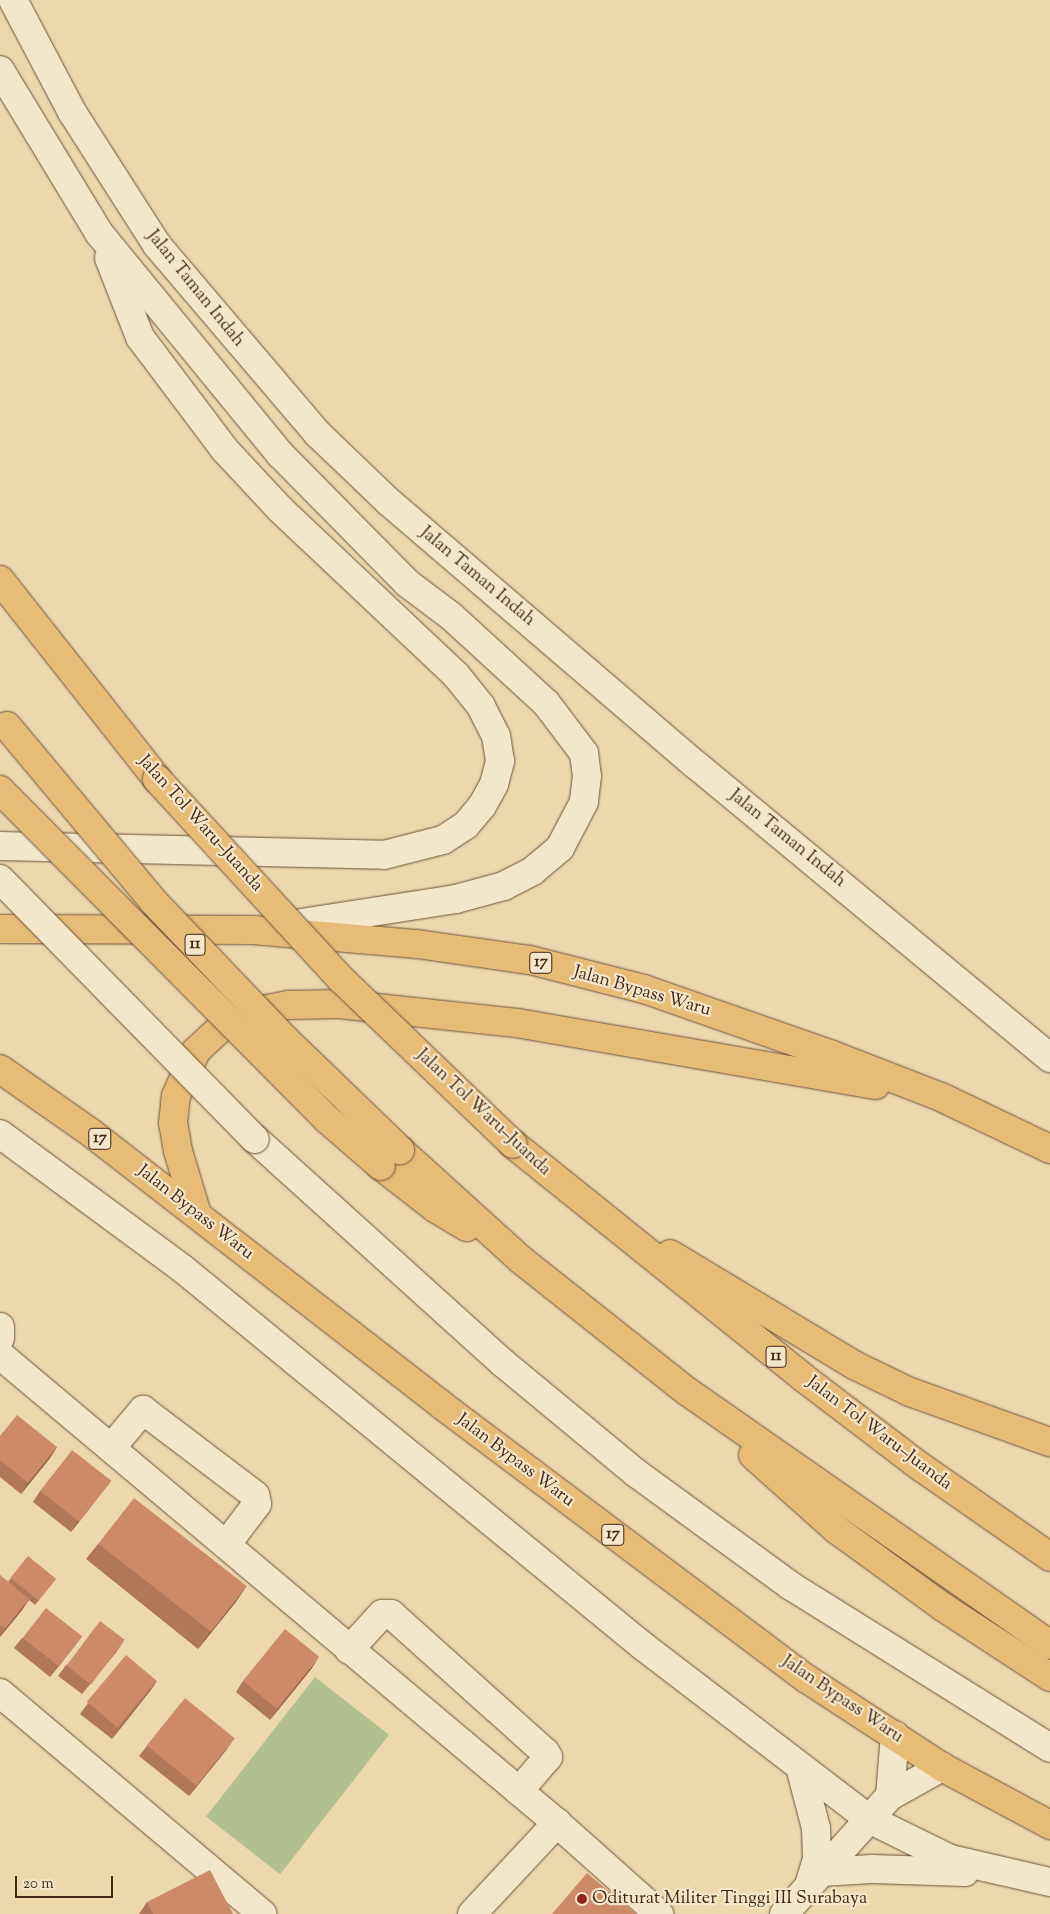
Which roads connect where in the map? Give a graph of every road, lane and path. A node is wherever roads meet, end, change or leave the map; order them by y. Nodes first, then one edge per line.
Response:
1 (13, 0) edge
2 (0, 70) edge
3 (99, 233) junction
4 (0, 580) edge
5 (4, 721) edge
6 (0, 790) edge
7 (0, 846) edge
8 (0, 879) edge
9 (0, 929) edge
10 (253, 930) junction
11 (1050, 1058) edge
12 (0, 1069) edge
13 (941, 1097) junction
14 (0, 1134) edge
15 (1050, 1149) edge
16 (390, 1158) junction
17 (574, 1196) junction
18 (197, 1214) junction
19 (0, 1326) edge
20 (0, 1338) edge
21 (0, 1355) edge
22 (688, 1392) junction
23 (1050, 1442) edge
24 (111, 1448) junction
25 (226, 1544) junction
26 (1050, 1557) edge
27 (1050, 1644) edge
28 (350, 1650) junction
29 (1050, 1677) edge
30 (0, 1693) edge
31 (895, 1735) junction
32 (1050, 1748) edge
33 (942, 1767) junction
34 (800, 1768) junction
35 (519, 1791) junction
36 (890, 1796) junction
37 (869, 1820) junction
38 (557, 1823) junction
39 (1050, 1825) edge
40 (1014, 1874) junction
41 (815, 1879) junction
42 (1050, 1882) edge
43 (262, 1914) edge
44 (472, 1914) edge
45 (659, 1914) edge
46 (784, 1914) edge

1 - 11 street, Jalan Taman Indah
2 - 3 street
3 - 7 street
3 - 10 street
4 - 17 highway, Jalan Tol Waru–Juanda / 11, bridge
5 - 16 highway, 11, bridge
6 - 16 highway, bridge
8 - 32 street, bridge
9 - 10 highway, Jalan Bypass Waru / 17
10 - 13 highway, Jalan Bypass Waru / 17
12 - 18 highway, Jalan Bypass Waru / 17
13 - 15 highway, Jalan Bypass Waru / 17
13 - 18 highway
14 - 34 street
16 - 22 highway
17 - 23 highway
17 - 26 highway, Jalan Tol Waru–Juanda / 11
18 - 31 highway, Jalan Bypass Waru / 17
19 - 20 street
21 - 24 street
22 - 27 highway
22 - 29 highway
24 - 25 street
24 - 25 street
25 - 28 street
28 - 35 street
28 - 35 street
30 - 43 street
31 - 33 highway, Jalan Bypass Waru / 17
31 - 36 street
33 - 36 street
33 - 39 highway, Jalan Bypass Waru / 17
34 - 37 street
34 - 41 street
35 - 38 street
36 - 37 street
37 - 40 street
37 - 41 street
38 - 44 street
38 - 45 street
40 - 41 street
40 - 42 street
41 - 46 street

